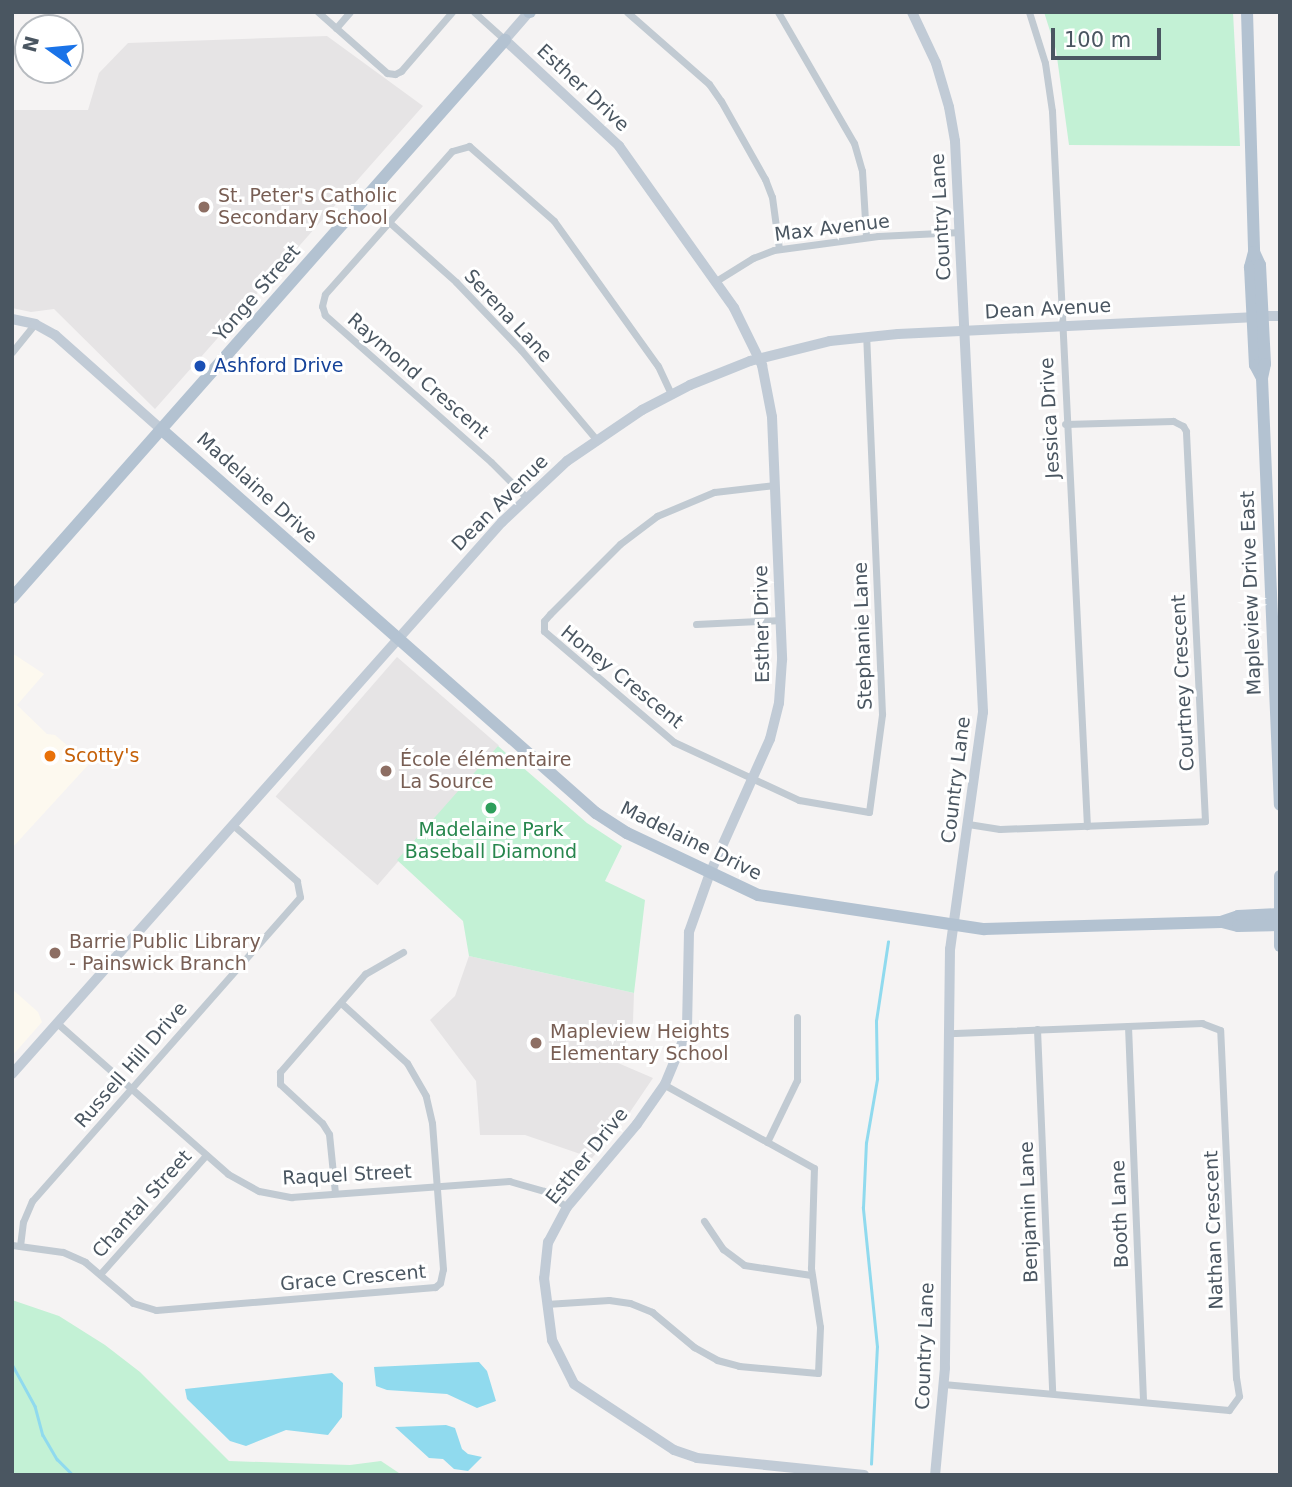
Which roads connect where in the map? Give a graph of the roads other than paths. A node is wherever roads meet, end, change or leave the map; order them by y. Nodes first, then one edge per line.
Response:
1 (318, 12) edge
2 (350, 12) edge
3 (452, 12) edge
4 (474, 12) edge
5 (529, 12) edge
6 (626, 12) edge
7 (778, 12) edge
8 (912, 12) edge
9 (1029, 12) edge
10 (1247, 12) edge
11 (336, 28) junction
12 (505, 40) junction
13 (389, 222) junction
14 (960, 232) junction
15 (866, 237) junction
16 (779, 249) junction
17 (716, 282) junction
18 (1280, 316) edge
19 (1257, 317) junction
20 (12, 319) edge
21 (35, 324) junction
22 (1061, 326) junction
23 (965, 331) junction
24 (866, 337) junction
25 (12, 352) edge
26 (760, 358) junction
27 (671, 394) junction
28 (1065, 424) junction
29 (162, 430) junction
30 (596, 439) junction
31 (775, 485) junction
32 (526, 497) junction
33 (12, 598) edge
34 (781, 620) junction
35 (696, 624) dead end
36 (398, 639) junction
37 (753, 779) junction
38 (1280, 805) edge
39 (968, 824) junction
40 (233, 825) junction
41 (1087, 826) junction
42 (710, 873) junction
43 (1280, 876) edge
44 (1279, 920) edge
45 (953, 925) junction
46 (1280, 946) edge
47 (403, 952) dead end
48 (341, 1003) junction
49 (797, 1017) dead end
50 (57, 1023) junction
51 (1128, 1026) junction
52 (1037, 1029) junction
53 (949, 1033) junction
54 (12, 1074) edge
55 (665, 1085) junction
56 (131, 1089) junction
57 (767, 1142) junction
58 (206, 1155) junction
59 (436, 1185) junction
60 (335, 1193) junction
61 (567, 1207) junction
62 (704, 1221) dead end
63 (16, 1246) edge
64 (101, 1273) junction
65 (811, 1275) junction
66 (546, 1304) junction
67 (943, 1384) junction
68 (1052, 1393) junction
69 (1143, 1401) junction
70 (806, 1472) edge
71 (864, 1475) edge
72 (934, 1475) edge

1 - 11 street
2 - 11 street
3 - 11 street
4 - 12 street
5 - 12 street, Yonge Street
6 - 16 street
7 - 15 street
8 - 14 street, Country Lane
9 - 22 street, Jessica Drive
10 - 19 main road, Mapleview Drive East
12 - 17 street, Esther Drive
12 - 29 main road, Yonge Street
13 - 27 street, Raymond Crescent
13 - 30 street, Serena Lane
13 - 32 street, Raymond Crescent
14 - 15 street, Max Avenue
14 - 23 street, Country Lane
15 - 16 street, Max Avenue
16 - 17 street, Max Avenue
17 - 26 street, Esther Drive
18 - 19 street, Dean Avenue
19 - 22 street, Dean Avenue
19 - 38 main road, Mapleview Drive East
20 - 21 street
21 - 25 street
21 - 29 street
22 - 23 street, Dean Avenue
22 - 28 street, Jessica Drive
23 - 24 street, Dean Avenue
23 - 39 street, Country Lane
24 - 26 street, Dean Avenue
24 - 37 street, Stephanie Lane
26 - 27 street, Dean Avenue
26 - 31 street, Esther Drive
27 - 30 street, Dean Avenue
28 - 41 street, Jessica Drive
28 - 41 street, Courtney Crescent
29 - 33 main road, Yonge Street
29 - 36 main road, Madelaine Drive
30 - 32 street, Dean Avenue
31 - 34 street, Esther Drive
31 - 37 street, Honey Crescent
32 - 36 street, Dean Avenue
34 - 35 street
34 - 37 street, Esther Drive
36 - 40 street, Dean Avenue
36 - 42 main road, Madelaine Drive
37 - 42 street, Esther Drive
39 - 41 street, Courtney Crescent
39 - 45 street, Country Lane
40 - 50 street, Dean Avenue
40 - 56 street, Russell Hill Drive
42 - 45 main road, Madelaine Drive
42 - 55 street, Esther Drive
43 - 44 main road
44 - 45 main road, Madelaine Drive
44 - 46 main road
45 - 53 street, Country Lane
47 - 48 street
48 - 59 street, Grace Crescent
48 - 60 street
49 - 57 street
50 - 54 street, Dean Avenue
50 - 56 street, Raquel Street
51 - 52 street, Nathan Crescent
51 - 69 street, Booth Lane
51 - 69 street, Nathan Crescent
52 - 53 street, Nathan Crescent
52 - 68 street, Benjamin Lane
53 - 67 street, Country Lane
55 - 57 street
55 - 61 street, Esther Drive
56 - 58 street, Raquel Street
56 - 63 street, Russell Hill Drive
57 - 65 street
58 - 60 street, Raquel Street
58 - 64 street, Chantal Street
59 - 60 street, Raquel Street
59 - 61 street, Raquel Street
59 - 64 street, Grace Crescent
61 - 66 street, Esther Drive
62 - 65 street
63 - 64 street, Grace Crescent
65 - 66 street
66 - 70 street, Esther Drive
67 - 68 street, Nathan Crescent
67 - 72 street, Country Lane
68 - 69 street, Nathan Crescent
70 - 71 street, Esther Drive

